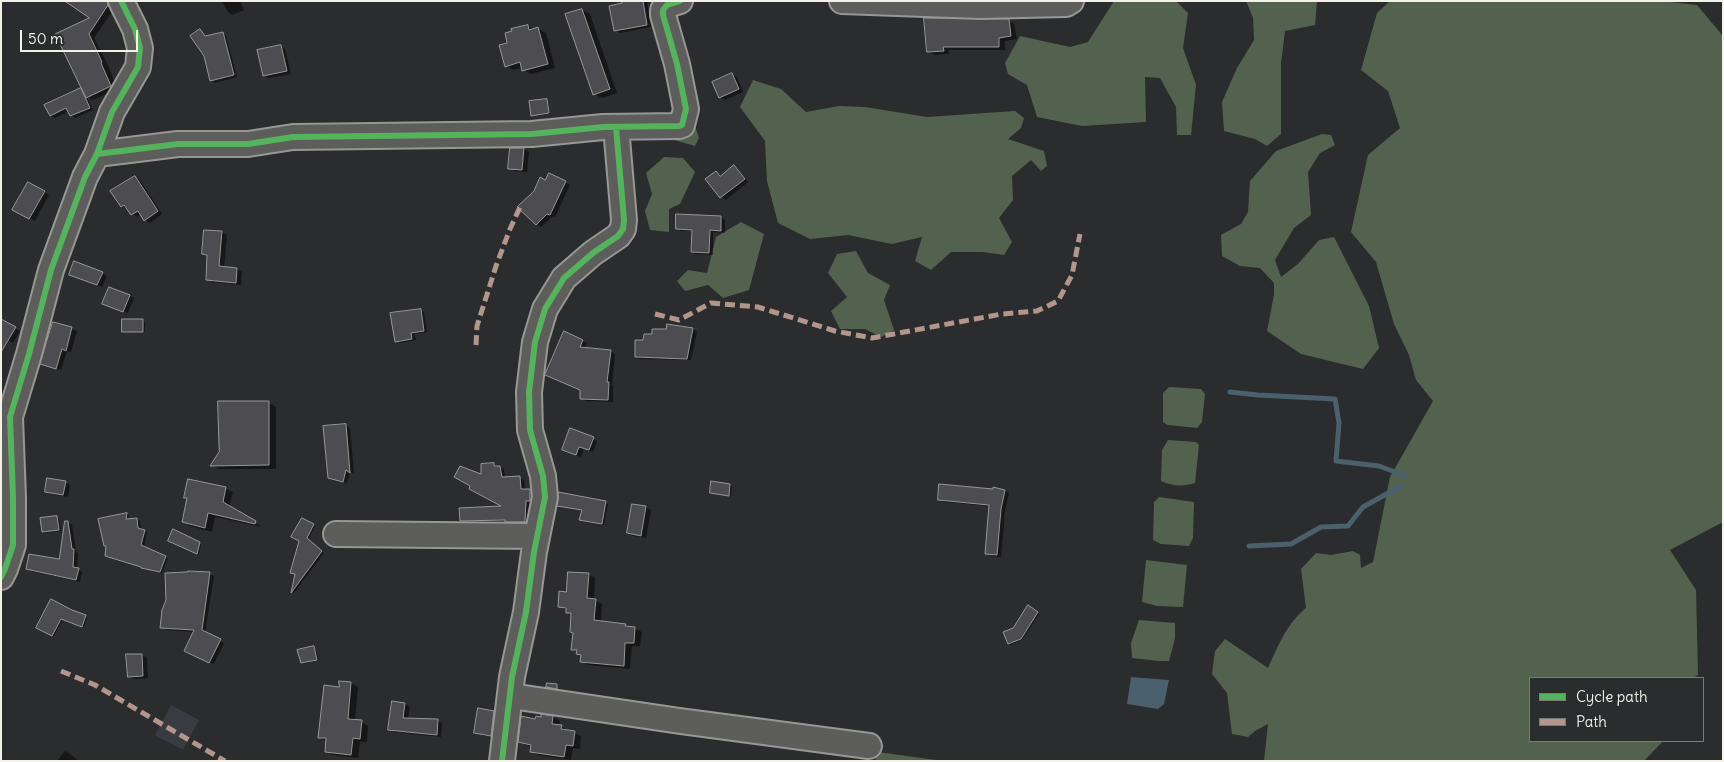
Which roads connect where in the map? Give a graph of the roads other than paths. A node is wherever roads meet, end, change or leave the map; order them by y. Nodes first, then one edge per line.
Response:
1 (121, 1) edge
2 (680, 1) edge
3 (842, 1) edge
4 (1071, 1) edge
5 (616, 127) junction
6 (97, 154) junction
7 (5, 414) edge
8 (336, 534) dead end
9 (537, 536) junction
10 (1, 577) edge
11 (511, 696) junction
12 (869, 746) dead end
13 (502, 761) edge

1 - 6 street
2 - 5 street
3 - 4 street
5 - 6 street
5 - 9 street
6 - 7 street
7 - 10 street
8 - 9 street
9 - 11 street
11 - 12 street
11 - 13 street

